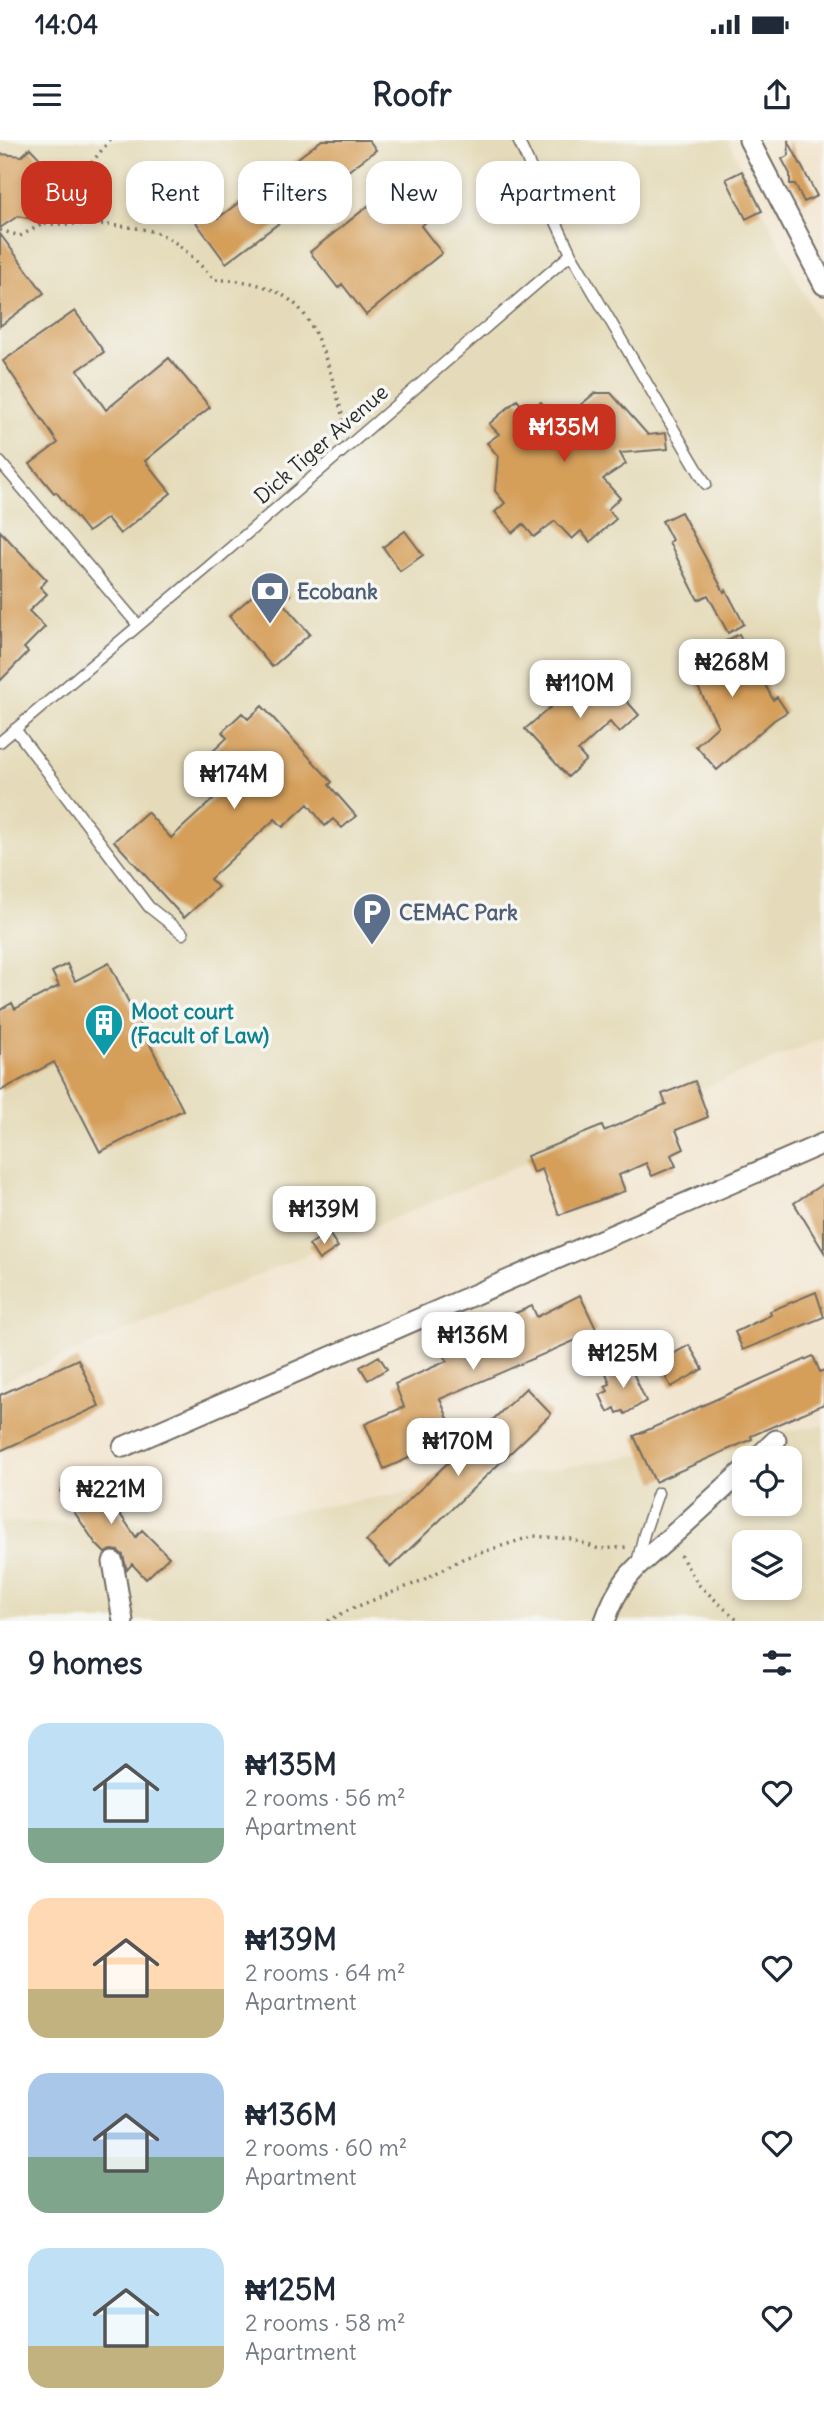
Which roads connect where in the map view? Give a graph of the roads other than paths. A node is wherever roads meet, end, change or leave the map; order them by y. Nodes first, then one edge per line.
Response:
1 (518, 140) edge
2 (749, 140) edge
3 (571, 254) junction
4 (824, 285) edge
5 (0, 462) edge
6 (706, 484) dead end
7 (138, 625) junction
8 (15, 729) junction
9 (0, 742) edge
10 (183, 934) dead end
11 (824, 1143) edge
12 (776, 1440) dead end
13 (770, 1446) edge
14 (123, 1447) dead end
15 (732, 1481) edge
16 (658, 1493) dead end
17 (638, 1556) junction
18 (113, 1562) dead end
19 (123, 1621) edge
20 (604, 1621) edge

1 - 3 lane
2 - 4 street
3 - 6 lane
3 - 7 lane, Dick Tiger Avenue
5 - 7 lane
7 - 8 lane, Dick Tiger Avenue
8 - 9 lane, Dick Tiger Avenue
8 - 10 lane
11 - 14 street
12 - 13 street
15 - 17 street
16 - 17 lane
17 - 20 street
18 - 19 street

